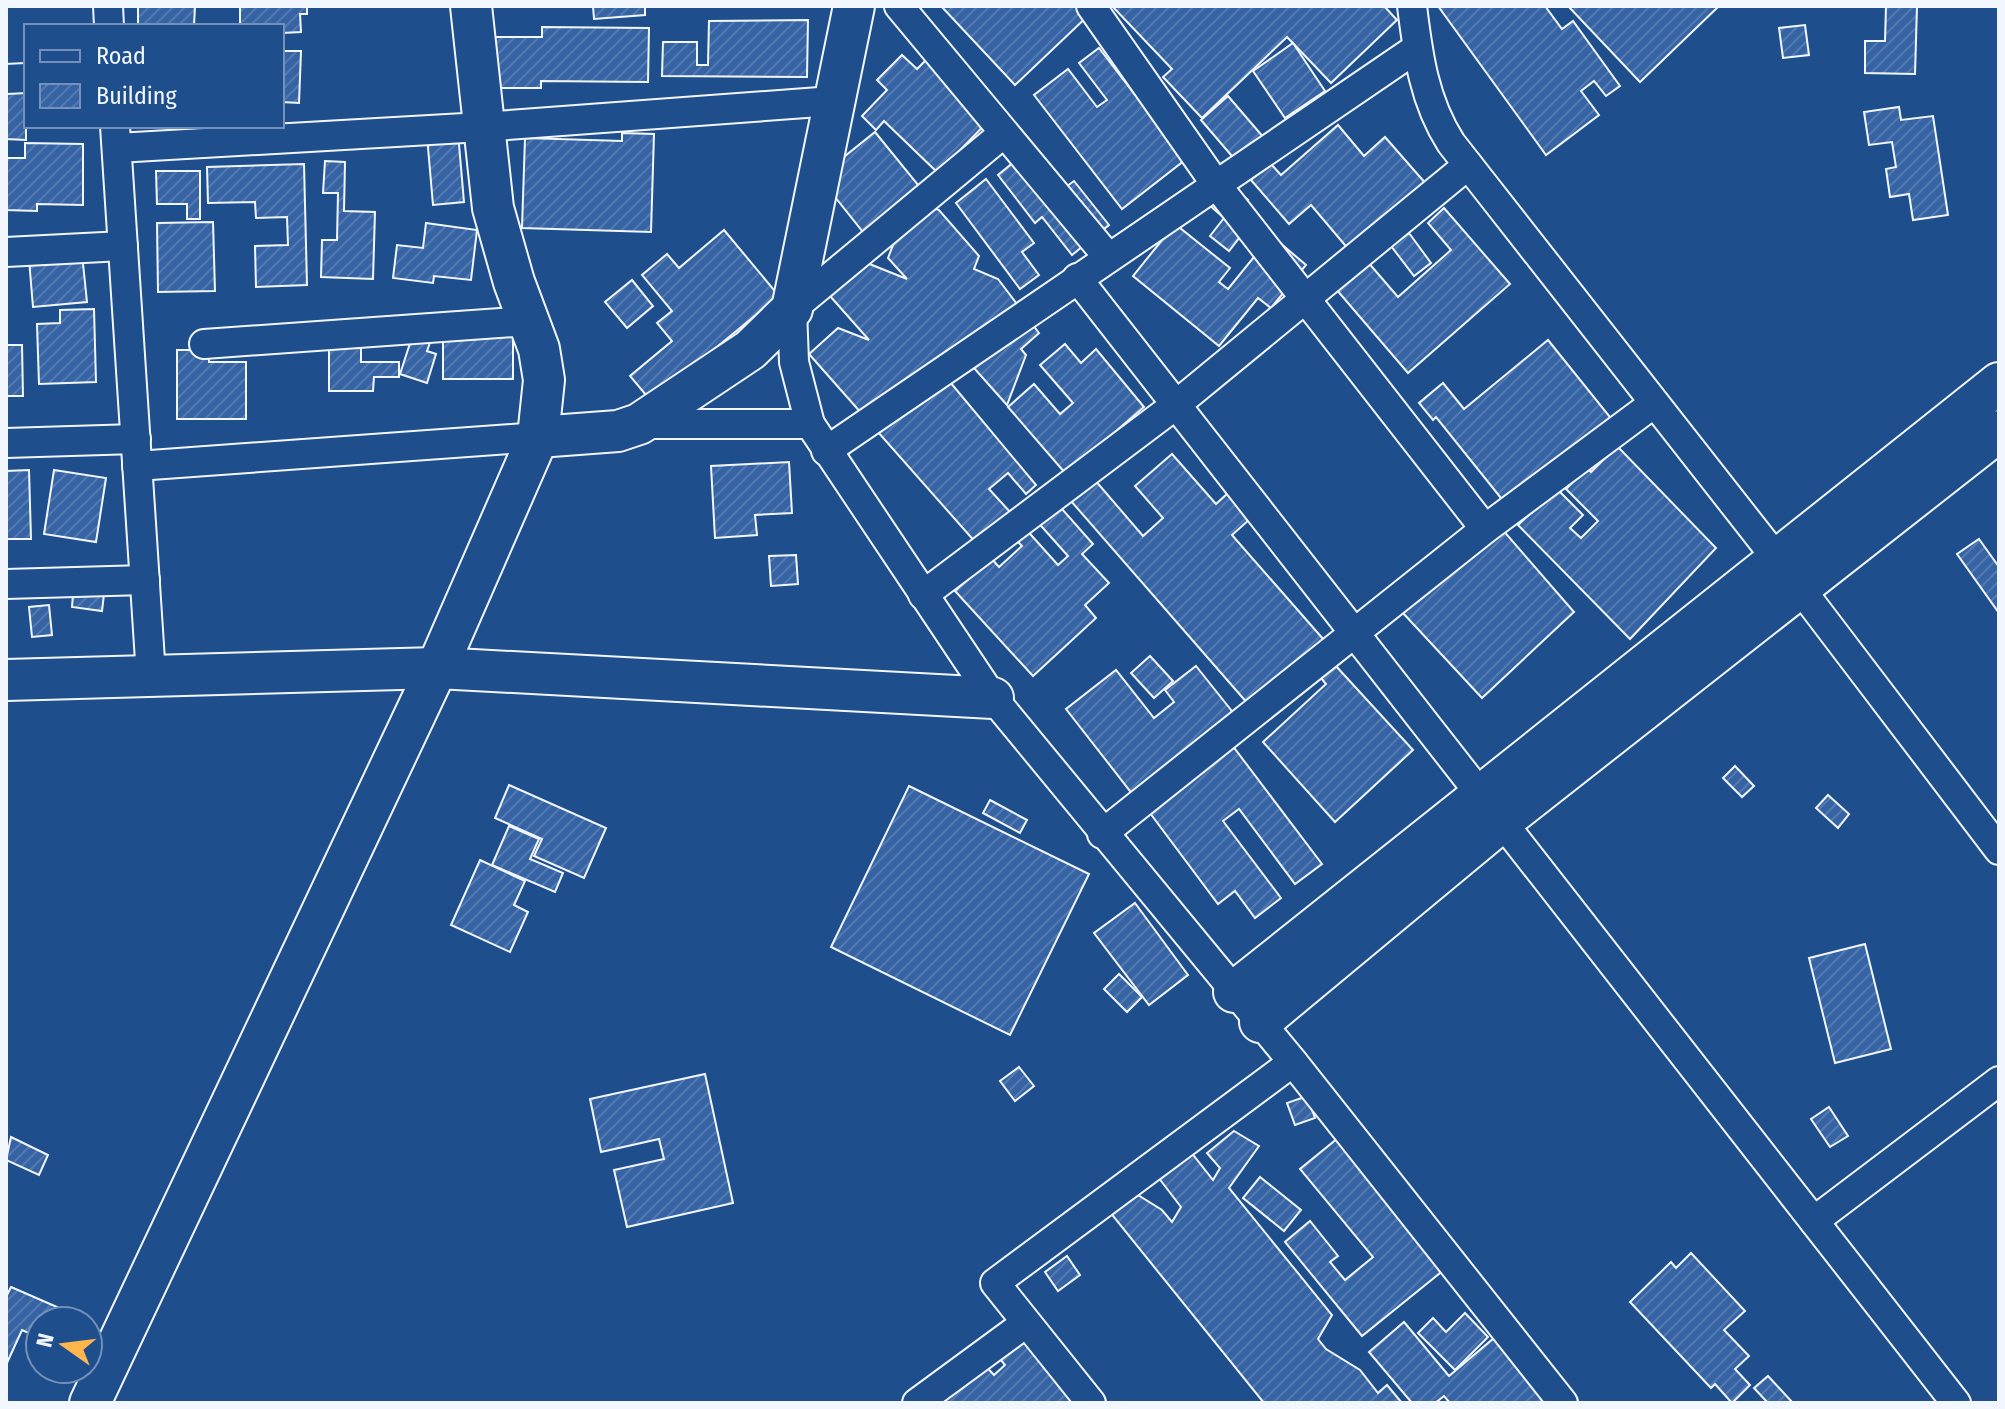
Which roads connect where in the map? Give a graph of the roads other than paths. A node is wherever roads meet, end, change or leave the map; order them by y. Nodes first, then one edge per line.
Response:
1 (471, 6) edge
2 (854, 6) edge
3 (899, 6) edge
4 (1091, 6) edge
5 (1412, 6) edge
6 (1417, 48) junction
7 (833, 101) junction
8 (482, 127) junction
9 (1004, 133) junction
10 (116, 137) edge
11 (1468, 165) junction
12 (1215, 183) junction
13 (123, 246) junction
14 (6, 252) edge
15 (1108, 257) junction
16 (1077, 278) junction
17 (1304, 300) junction
18 (792, 309) junction
19 (528, 321) junction
20 (204, 344) dead end
21 (1999, 383) edge
22 (1177, 404) junction
23 (1653, 404) junction
24 (639, 424) junction
25 (810, 424) junction
26 (1999, 431) edge
27 (538, 437) junction
28 (6, 443) edge
29 (826, 451) junction
30 (136, 452) junction
31 (1485, 529) junction
32 (1788, 573) junction
33 (145, 580) junction
34 (6, 584) edge
35 (923, 595) junction
36 (1354, 632) junction
37 (437, 668) junction
38 (151, 676) junction
39 (6, 680) edge
40 (993, 698) junction
41 (1492, 808) junction
42 (1102, 834) junction
43 (1999, 850) edge
44 (1234, 992) junction
45 (1260, 1022) junction
46 (1293, 1062) junction
47 (1999, 1081) edge
48 (1814, 1221) junction
49 (1026, 1323) junction
50 (90, 1403) edge
51 (917, 1403) edge
52 (1091, 1403) edge
53 (1563, 1403) edge
54 (1956, 1403) edge

1 - 8 street
2 - 7 street
3 - 9 street
4 - 12 street
5 - 6 street
6 - 11 street
6 - 12 street
7 - 8 street
7 - 18 street
8 - 10 street
8 - 19 street
9 - 15 street
9 - 18 street
10 - 13 street
11 - 17 street
11 - 23 street
12 - 15 street
12 - 17 street
13 - 14 street
13 - 30 street
15 - 16 street
16 - 22 street
16 - 29 street
17 - 22 street
17 - 31 street
18 - 24 street
18 - 25 street
19 - 20 street
19 - 27 street
21 - 32 street
22 - 35 street
22 - 36 street
23 - 31 street
23 - 32 street
24 - 25 street
24 - 27 street
25 - 29 street
26 - 32 street
27 - 30 street
27 - 37 street
28 - 30 street
29 - 35 street
30 - 33 street
31 - 36 street
32 - 41 street
32 - 43 street
33 - 34 street
33 - 38 street
35 - 40 street
36 - 41 street
36 - 42 street
37 - 38 street
37 - 40 street
37 - 50 street
38 - 39 street
40 - 42 street
41 - 44 street
41 - 45 street
41 - 48 street
42 - 44 street
44 - 45 street
45 - 46 street
46 - 49 street
46 - 53 street
47 - 48 street
48 - 54 street
49 - 51 street
49 - 52 street

